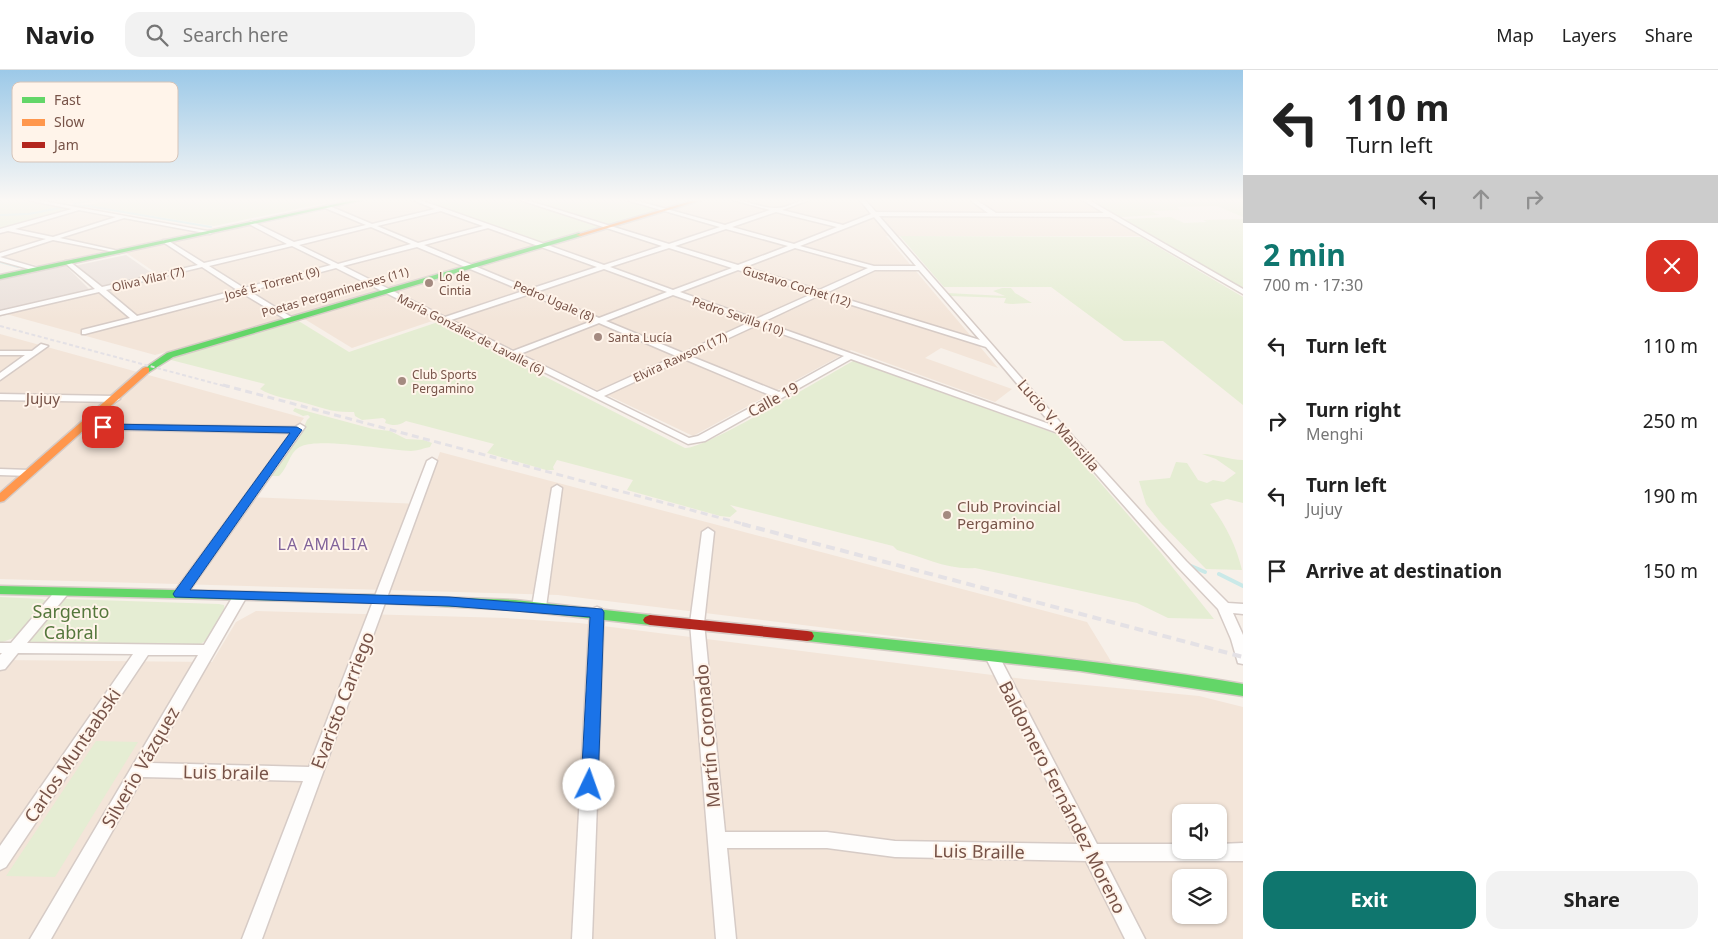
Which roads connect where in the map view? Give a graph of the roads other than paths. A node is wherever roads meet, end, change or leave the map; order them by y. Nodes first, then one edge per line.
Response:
1 (50, 240) edge
2 (62, 240) edge
3 (177, 240) edge
4 (284, 240) edge
5 (313, 240) edge
6 (405, 240) edge
7 (438, 240) edge
8 (527, 240) edge
9 (561, 240) edge
10 (648, 240) edge
11 (687, 240) edge
12 (771, 240) edge
13 (811, 240) edge
14 (896, 240) edge
15 (1154, 240) edge
16 (166, 242) junction
17 (293, 244) junction
18 (418, 245) junction
19 (542, 245) junction
20 (668, 246) junction
21 (794, 246) junction
22 (117, 252) junction
23 (0, 254) edge
24 (0, 259) edge
25 (67, 262) junction
26 (204, 266) junction
27 (336, 266) junction
28 (469, 267) junction
29 (603, 267) junction
30 (738, 267) junction
31 (874, 268) junction
32 (920, 268) junction
33 (36, 269) junction
34 (0, 277) edge
35 (101, 290) junction
36 (243, 290) junction
37 (387, 291) junction
38 (530, 291) junction
39 (673, 292) junction
40 (1243, 292) edge
41 (820, 293) junction
42 (0, 313) edge
43 (136, 319) junction
44 (290, 320) junction
45 (444, 320) junction
46 (600, 321) junction
47 (756, 322) junction
48 (85, 332) dead end
49 (44, 346) dead end
50 (989, 346) junction
51 (0, 353) edge
52 (35, 353) junction
53 (512, 354) junction
54 (683, 355) junction
55 (852, 355) junction
56 (0, 377) edge
57 (596, 396) junction
58 (780, 396) junction
59 (0, 397) edge
60 (115, 399) junction
61 (83, 427) junction
62 (1064, 432) junction
63 (693, 442) joint
64 (432, 461) dead end
65 (0, 472) edge
66 (30, 473) junction
67 (557, 488) dead end
68 (0, 499) edge
69 (708, 532) dead end
70 (0, 590) edge
71 (62, 592) junction
72 (180, 594) junction
73 (240, 596) junction
74 (380, 599) junction
75 (539, 607) junction
76 (1224, 607) junction
77 (1243, 609) edge
78 (597, 612) junction
79 (697, 623) junction
80 (0, 648) edge
81 (15, 648) junction
82 (144, 649) junction
83 (208, 650) junction
84 (992, 656) junction
85 (1243, 659) edge
86 (0, 665) edge
87 (1243, 690) edge
88 (139, 770) junction
89 (314, 774) junction
90 (716, 840) junction
91 (1243, 852) edge
92 (1091, 853) junction
93 (0, 861) edge
94 (40, 939) edge
95 (252, 939) edge
96 (582, 939) edge
97 (726, 939) edge
98 (1135, 939) edge

1 - 23 street
2 - 22 street
3 - 16 main road
4 - 17 street, María González de Lavalle (6)
5 - 17 street, Oliva Vilar (7)
6 - 18 street, Pedro Ugale (8)
7 - 18 street, José E. Torrent (9)
8 - 19 street, Pedro Sevilla (10)
9 - 19 main road, Poetas Pergaminenses (11)
10 - 20 street, Gustavo Cochet (12)
11 - 20 street
12 - 21 street
13 - 21 street
14 - 32 street, Lucio V. Mansilla
15 - 40 street
16 - 22 main road
16 - 26 street
17 - 26 street, Oliva Vilar (7)
17 - 27 street, María González de Lavalle (6)
18 - 27 street, José E. Torrent (9)
18 - 28 street, Pedro Ugale (8)
19 - 28 main road, Poetas Pergaminenses (11)
19 - 29 street, Pedro Sevilla (10)
20 - 29 street
20 - 30 street, Gustavo Cochet (12)
21 - 30 street
21 - 31 street
22 - 25 main road
24 - 33 street
25 - 33 main road
25 - 35 street
26 - 35 street, Oliva Vilar (7)
26 - 36 street
27 - 36 street, José E. Torrent (9)
27 - 37 street, María González de Lavalle (6)
28 - 37 main road, Poetas Pergaminenses (11)
28 - 38 street, Pedro Ugale (8)
29 - 38 street
29 - 39 street, Pedro Sevilla (10)
30 - 39 street
30 - 41 street, Gustavo Cochet (12)
31 - 32 street
31 - 41 street, Elvira Rawson (17)
32 - 50 street, Lucio V. Mansilla
33 - 34 main road
35 - 42 street, Oliva Vilar (7)
35 - 43 street
36 - 43 street, José E. Torrent (9)
36 - 44 street
37 - 44 main road, Poetas Pergaminenses (11)
37 - 45 street, María González de Lavalle (6)
38 - 45 street
38 - 46 street, Pedro Ugale (8)
39 - 46 street
39 - 47 street, Pedro Sevilla (10)
41 - 47 street, Elvira Rawson (17)
41 - 50 street, Gustavo Cochet (12)
43 - 48 street, José E. Torrent (9)
44 - 60 main road, Poetas Pergaminenses (11)
45 - 53 street, María González de Lavalle (6)
46 - 53 street
46 - 54 street, Pedro Ugale (8)
47 - 54 street, Elvira Rawson (17)
47 - 55 street, Pedro Sevilla (10)
49 - 52 street
50 - 62 street, Lucio V. Mansilla
51 - 52 street
52 - 56 street
53 - 57 street, María González de Lavalle (6)
54 - 57 street, Elvira Rawson (17)
54 - 58 street, Pedro Ugale (8)
55 - 58 street, Calle 19
55 - 62 street, Pedro Sevilla (10)
57 - 63 street, María González de Lavalle (6)
58 - 63 street, Calle 19
59 - 60 street, Jujuy
60 - 61 main road, Poetas Pergaminenses (11)
61 - 66 main road, Poetas Pergaminenses (11)
61 - 72 street
62 - 76 street, Lucio V. Mansilla
64 - 74 street, Evaristo Carriego
65 - 66 street
66 - 68 main road, Poetas Pergaminenses (11)
67 - 75 street
69 - 79 street, Martín Coronado
70 - 71 main road
71 - 72 main road
71 - 81 street
72 - 73 main road
73 - 74 main road
73 - 83 street, Silverio Vázquez
74 - 75 main road
74 - 89 street, Evaristo Carriego
75 - 78 main road
76 - 77 street
76 - 85 street, Lucio V. Mansilla
78 - 79 main road
78 - 96 street
79 - 84 main road
79 - 90 street, Martín Coronado
80 - 81 street
81 - 82 street
81 - 86 street
82 - 83 street
82 - 93 street, Carlos Muntaabski
83 - 88 street, Silverio Vázquez
84 - 87 main road
84 - 92 street, Baldomero Fernández Moreno
88 - 89 street, Luis braile
88 - 94 street, Silverio Vázquez
89 - 95 street, Evaristo Carriego
90 - 92 street, Luis Braille
90 - 97 street, Martín Coronado
91 - 92 street, Luis Braille
92 - 98 street, Baldomero Fernández Moreno

